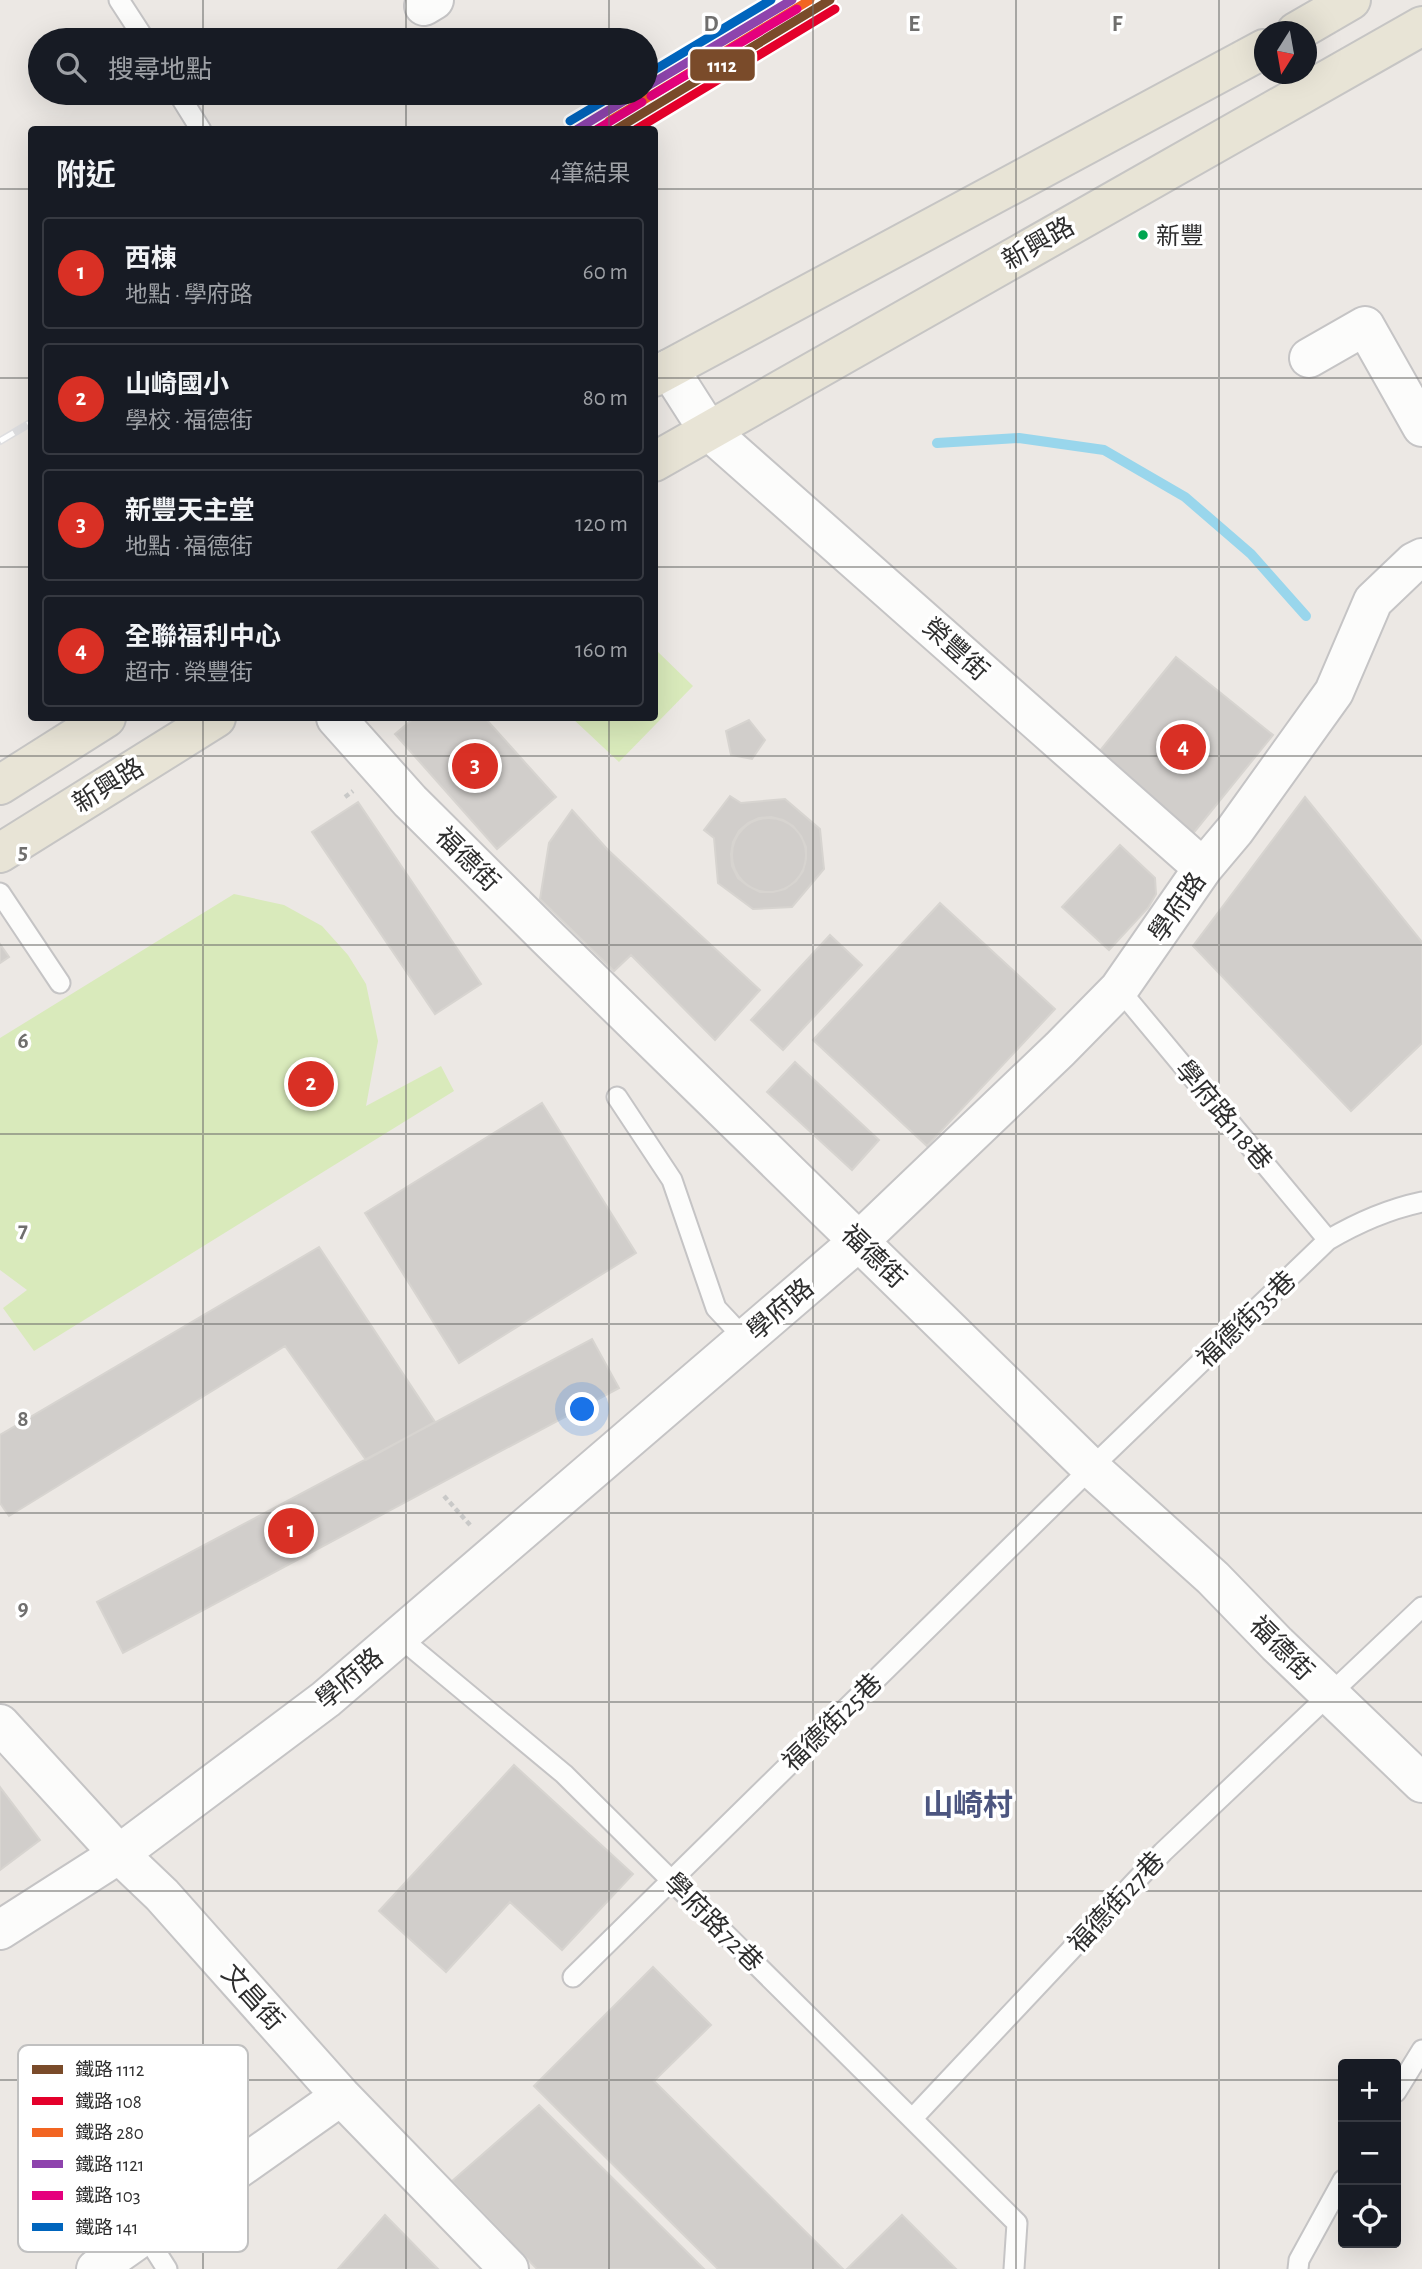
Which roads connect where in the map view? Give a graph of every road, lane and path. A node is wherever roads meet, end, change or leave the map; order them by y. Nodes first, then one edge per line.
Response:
1 (120, 0) edge
2 (1351, 0) edge
3 (1315, 21) edge
4 (1422, 26) edge
5 (138, 28) edge
6 (1254, 55) edge
7 (185, 105) edge
8 (199, 126) edge
9 (1309, 358) dead end
10 (662, 373) edge
11 (1422, 427) edge
12 (708, 430) junction
13 (658, 460) edge
14 (1422, 558) edge
15 (101, 721) edge
16 (211, 721) edge
17 (339, 721) edge
18 (0, 785) edge
19 (0, 853) edge
20 (1203, 869) junction
21 (0, 893) edge
22 (60, 984) dead end
23 (1119, 989) junction
24 (617, 1097) dead end
25 (1422, 1202) edge
26 (1328, 1240) junction
27 (859, 1241) junction
28 (744, 1339) junction
29 (1091, 1468) junction
30 (1422, 1607) edge
31 (398, 1636) junction
32 (1330, 1696) junction
33 (0, 1724) edge
34 (1422, 1783) edge
35 (119, 1854) junction
36 (672, 1879) junction
37 (0, 1930) edge
38 (573, 1977) dead end
39 (1422, 2050) edge
40 (1401, 2084) edge
41 (341, 2096) junction
42 (912, 2119) junction
43 (248, 2163) edge
44 (1340, 2185) edge
45 (122, 2252) edge
46 (156, 2252) edge
47 (96, 2269) edge
48 (167, 2269) edge
49 (509, 2269) edge
50 (1014, 2269) edge
51 (1298, 2269) edge

1 - 5 lane
2 - 3 main road
4 - 12 main road, 新興路
6 - 10 main road
7 - 8 lane
9 - 11 street
10 - 12 street, 榮豐街
12 - 13 main road, 新興路
12 - 20 street, 榮豐街
14 - 20 street, 學府路
15 - 18 main road
16 - 19 main road, 新興路
17 - 27 street, 福德街
20 - 23 street, 學府路
21 - 22 lane
23 - 26 lane, 學府路118巷
23 - 27 street, 學府路
24 - 28 lane
25 - 26 lane, 福德街35巷
26 - 29 lane, 福德街35巷
27 - 28 street, 學府路
27 - 29 street, 福德街
28 - 31 street, 學府路
29 - 32 street, 福德街
29 - 36 lane, 福德街25巷
30 - 32 lane, 福德街27巷
31 - 35 street, 學府路
31 - 36 lane, 學府路72巷
32 - 34 street, 福德街
32 - 42 lane, 福德街27巷
33 - 35 street, 文昌街
35 - 37 street, 學府路
35 - 41 street, 文昌街
36 - 38 lane, 福德街25巷
36 - 42 lane, 學府路72巷
39 - 40 lane
41 - 43 street
41 - 49 street, 文昌街
42 - 50 lane, 學府路72巷
44 - 51 lane
45 - 47 street
46 - 48 lane

